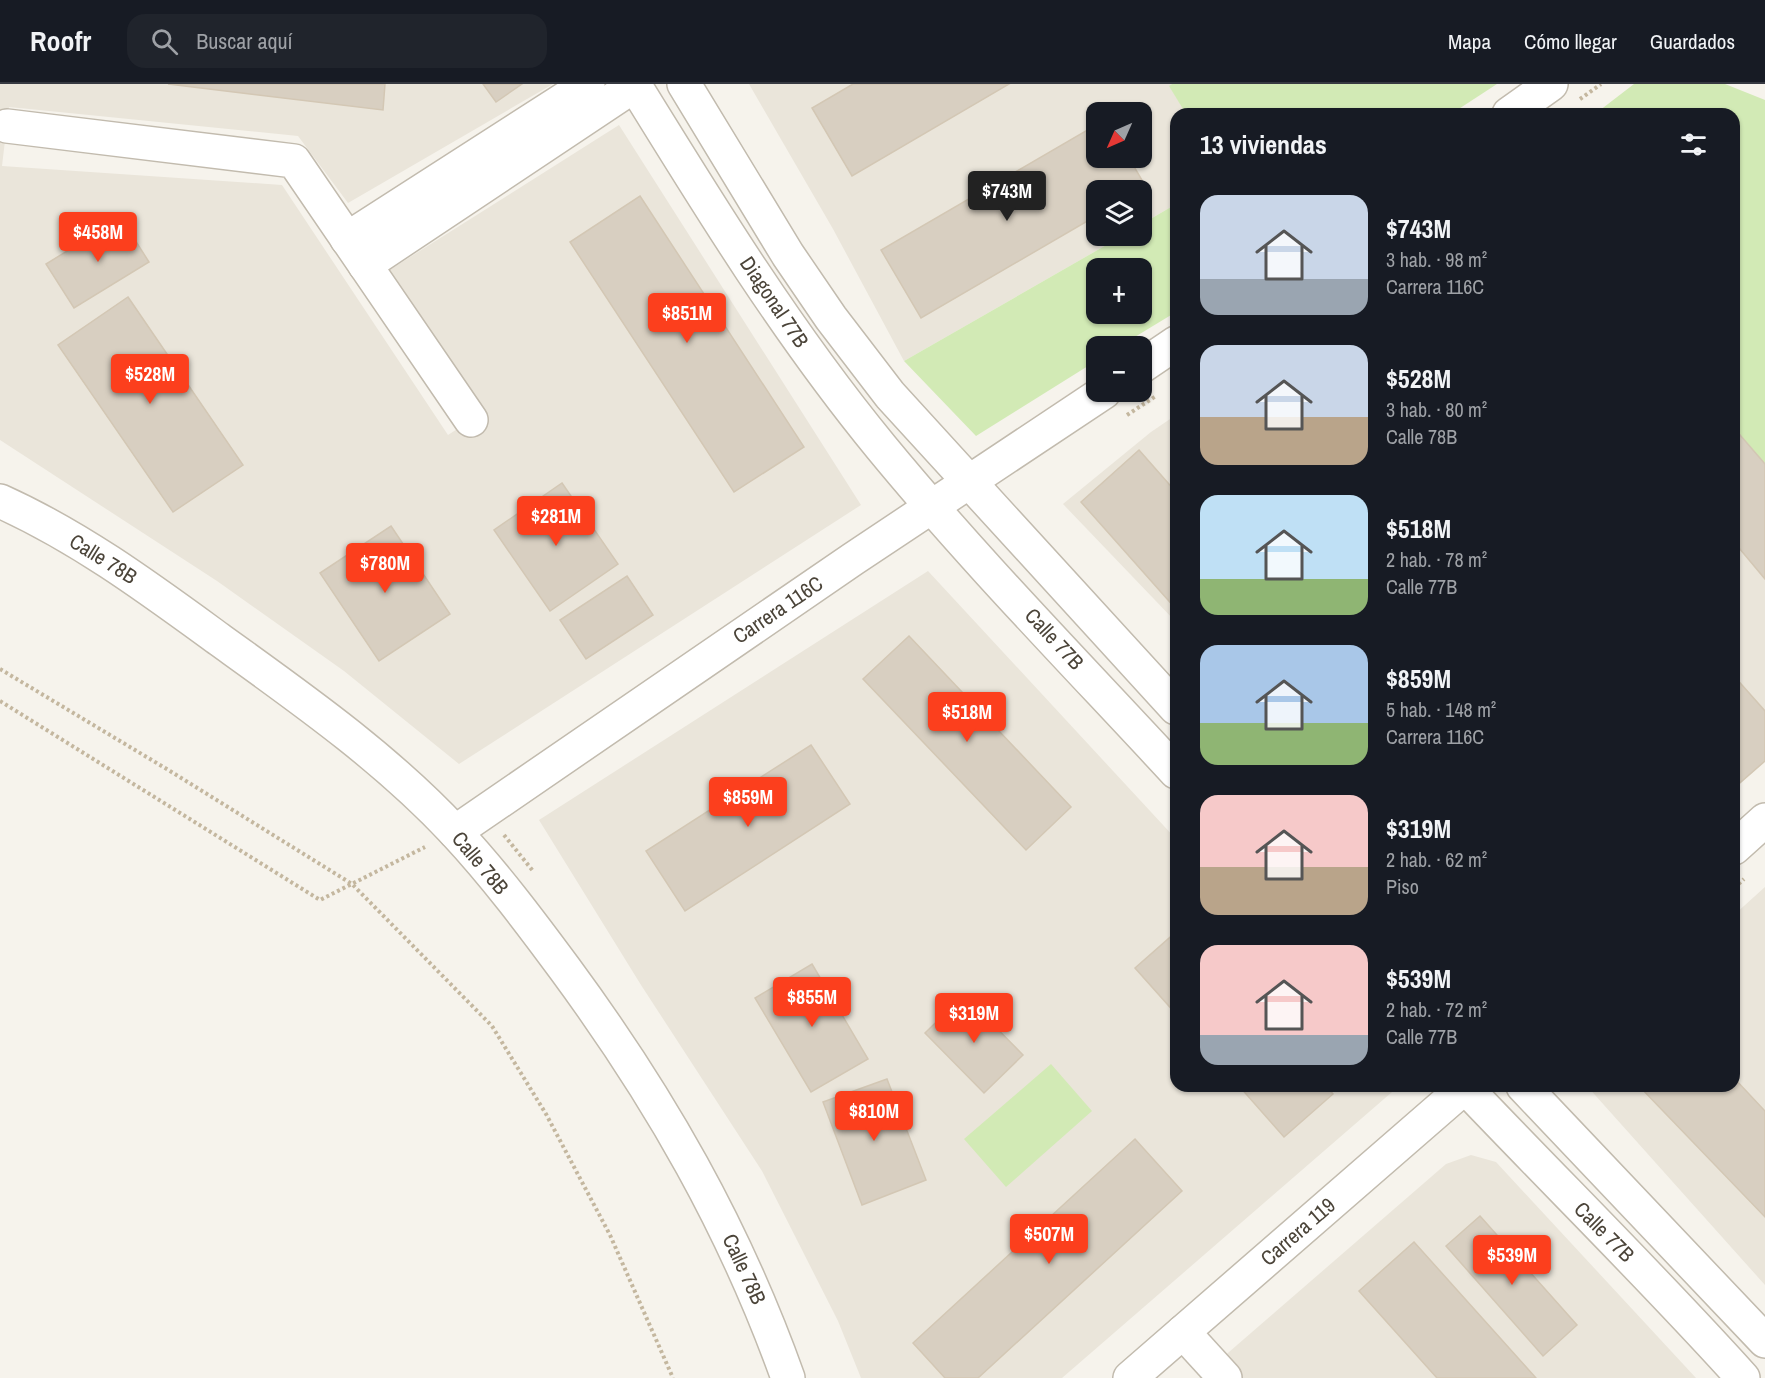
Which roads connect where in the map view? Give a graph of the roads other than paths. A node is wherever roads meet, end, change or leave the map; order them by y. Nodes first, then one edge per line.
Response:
1 (588, 84) edge
2 (684, 84) edge
3 (1551, 84) edge
4 (635, 85) edge
5 (1517, 108) edge
6 (7, 126) dead end
7 (356, 252) junction
8 (1170, 347) edge
9 (1152, 359) edge
10 (1089, 402) edge
11 (471, 420) dead end
12 (969, 482) junction
13 (0, 501) edge
14 (932, 506) junction
15 (1170, 701) edge
16 (1170, 765) edge
17 (1765, 820) edge
18 (455, 832) junction
19 (1740, 843) edge
20 (1458, 1092) edge
21 (1471, 1092) edge
22 (1528, 1092) edge
23 (1183, 1332) junction
24 (1765, 1341) edge
25 (788, 1378) edge
26 (1130, 1378) edge
27 (1225, 1378) edge
28 (1743, 1378) edge

1 - 7 street
2 - 12 street, Diagonal 77B
3 - 5 street
4 - 7 street
4 - 14 street, Diagonal 77B
6 - 7 street
7 - 11 street
8 - 9 street
10 - 12 street, Carrera 116C
12 - 14 street, Carrera 116C
12 - 15 street, Calle 77B
13 - 18 street, Calle 78B
14 - 16 street, Calle 77B
14 - 18 street, Carrera 116C
17 - 19 street
18 - 25 street, Calle 78B
20 - 23 street, Carrera 119
21 - 28 street, Calle 77B
22 - 24 street, Calle 77B
23 - 26 street, Carrera 119
23 - 27 street

